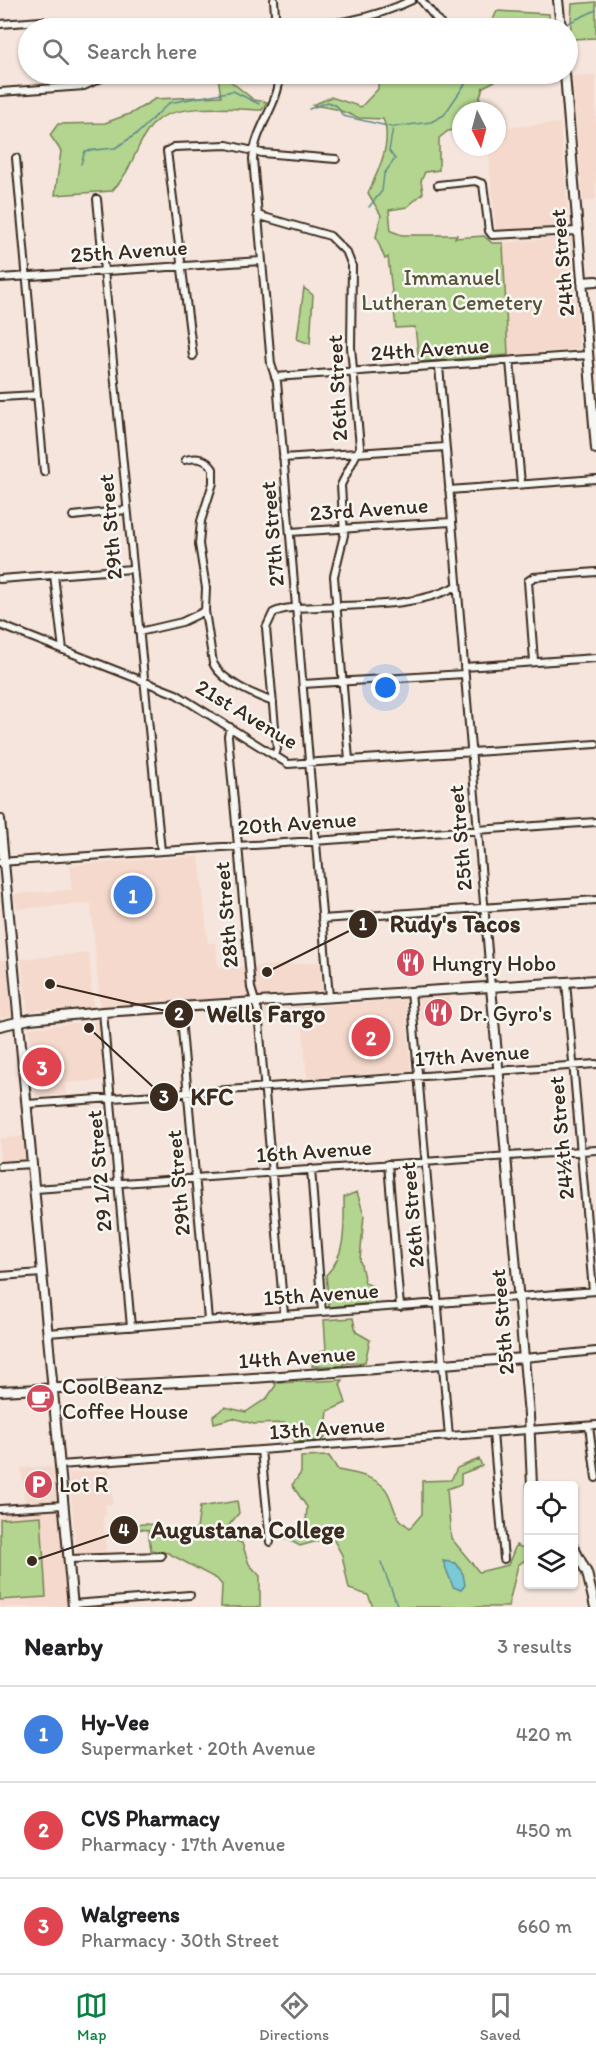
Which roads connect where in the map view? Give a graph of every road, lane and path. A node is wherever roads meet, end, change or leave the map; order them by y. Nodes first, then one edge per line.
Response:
1 (274, 0) edge
2 (412, 0) edge
3 (421, 0) edge
4 (558, 0) edge
5 (275, 18) edge
6 (366, 18) edge
7 (436, 18) edge
8 (560, 18) edge
9 (18, 23) edge
10 (0, 24) edge
11 (88, 84) edge
12 (279, 84) edge
13 (565, 84) edge
14 (0, 92) edge
15 (253, 151) junction
16 (16, 158) dead end
17 (336, 159) dead end
18 (438, 185) dead end
19 (97, 199) dead end
20 (257, 215) junction
21 (578, 231) junction
22 (261, 261) junction
23 (182, 265) junction
24 (104, 271) junction
25 (27, 276) junction
26 (0, 278) edge
27 (596, 281) edge
28 (582, 282) junction
29 (588, 355) junction
30 (193, 356) dead end
31 (510, 361) junction
32 (439, 366) junction
33 (353, 372) junction
34 (275, 377) junction
35 (37, 395) junction
36 (0, 397) edge
37 (445, 447) junction
38 (596, 449) edge
39 (357, 453) junction
40 (283, 458) junction
41 (185, 460) dead end
42 (44, 472) dead end
43 (596, 479) edge
44 (522, 484) junction
45 (449, 490) junction
46 (126, 510) junction
47 (73, 516) dead end
48 (451, 522) junction
49 (344, 529) junction
50 (290, 532) junction
51 (132, 569) junction
52 (596, 572) edge
53 (54, 574) junction
54 (0, 579) edge
55 (457, 586) junction
56 (335, 606) junction
57 (297, 608) junction
58 (205, 611) junction
59 (0, 625) edge
60 (139, 632) junction
61 (63, 650) junction
62 (596, 658) edge
63 (534, 661) junction
64 (464, 670) junction
65 (144, 682) junction
66 (343, 682) junction
67 (303, 684) junction
68 (273, 702) junction
69 (230, 727) junction
70 (596, 744) edge
71 (471, 752) junction
72 (275, 756) junction
73 (349, 760) junction
74 (310, 763) junction
75 (0, 819) edge
76 (596, 822) edge
77 (478, 829) junction
78 (315, 840) junction
79 (238, 845) junction
80 (160, 851) junction
81 (2, 861) edge
82 (596, 900) edge
83 (484, 908) junction
84 (322, 919) junction
85 (596, 980) edge
86 (566, 982) junction
87 (491, 987) junction
88 (411, 992) junction
89 (329, 997) junction
90 (254, 1002) junction
91 (180, 1007) junction
92 (103, 1012) junction
93 (20, 1021) junction
94 (0, 1026) edge
95 (596, 1064) edge
96 (572, 1066) junction
97 (498, 1071) junction
98 (418, 1076) junction
99 (264, 1087) junction
100 (188, 1092) junction
101 (111, 1098) junction
102 (27, 1104) junction
103 (596, 1150) edge
104 (580, 1151) junction
105 (505, 1156) junction
106 (426, 1162) junction
107 (32, 1164) junction
108 (388, 1164) junction
109 (0, 1166) edge
110 (311, 1169) junction
111 (272, 1173) junction
112 (195, 1177) junction
113 (118, 1183) junction
114 (35, 1189) junction
115 (42, 1273) junction
116 (0, 1276) edge
117 (594, 1291) edge
118 (518, 1297) junction
119 (437, 1304) junction
120 (400, 1306) junction
121 (322, 1312) junction
122 (284, 1315) junction
123 (208, 1320) junction
124 (131, 1327) junction
125 (48, 1332) junction
126 (596, 1352) edge
127 (524, 1358) junction
128 (442, 1364) junction
129 (53, 1387) junction
130 (0, 1391) edge
131 (592, 1426) edge
132 (530, 1431) junction
133 (493, 1433) junction
134 (449, 1437) junction
135 (261, 1450) junction
136 (60, 1466) junction
137 (596, 1478) edge
138 (532, 1481) edge
139 (64, 1505) junction
140 (0, 1509) edge
141 (270, 1542) dead end
142 (161, 1556) dead end
143 (578, 1557) edge
144 (69, 1559) junction
145 (504, 1559) dead end
146 (190, 1595) dead end
147 (73, 1605) edge
148 (595, 1607) edge

1 - 5 street
2 - 6 street
3 - 7 street
4 - 8 street
9 - 10 street
11 - 14 street
12 - 15 street, 27th Street
13 - 21 street, 24th Street
15 - 17 street
15 - 20 street, 27th Street
15 - 23 street
16 - 25 street
18 - 21 street
19 - 24 street, 29th Street
20 - 22 street, 27th Street
20 - 33 street, 26th Street
21 - 28 street, 24th Street
22 - 23 street, 25th Avenue
22 - 34 street, 27th Street
23 - 24 street, 25th Avenue
23 - 30 street
24 - 25 street, 25th Avenue
24 - 46 street, 29th Street
25 - 26 street, 25th Avenue
25 - 35 street
27 - 28 street
28 - 29 street, 24th Street
29 - 31 street, 24th Avenue
29 - 38 street, 24th Street
31 - 32 street, 24th Avenue
31 - 44 street
32 - 33 street, 24th Avenue
32 - 37 street, 25th Street
33 - 34 street, 24th Avenue
33 - 39 street, 26th Street
34 - 40 street, 27th Street
35 - 36 street
35 - 42 street
37 - 39 street
37 - 45 street, 25th Street
39 - 40 street
39 - 49 street, 26th Street
40 - 50 street, 27th Street
41 - 58 street
43 - 44 street, 23rd Avenue
44 - 45 street, 23rd Avenue
45 - 48 street, 25th Street
46 - 47 street
46 - 51 street, 29th Street
48 - 49 street, 23rd Avenue
48 - 55 street, 25th Street
49 - 50 street, 23rd Avenue
49 - 56 street, 26th Street
50 - 57 street, 27th Street
51 - 53 street
51 - 60 street, 29th Street
52 - 63 street
53 - 54 street
53 - 61 street
55 - 56 street
55 - 64 street, 25th Street
56 - 57 street
56 - 66 street, 26th Street
57 - 67 street, 27th Street
57 - 68 street
58 - 60 street
58 - 68 street
59 - 61 street, 21st Avenue
60 - 65 street, 29th Street
61 - 65 street, 21st Avenue
62 - 63 street
63 - 64 street
64 - 66 street
64 - 71 street, 25th Street
65 - 69 street, 21st Avenue
65 - 80 street, 29th Street
66 - 67 street
66 - 73 street, 26th Street
67 - 74 street, 27th Street
68 - 72 street
69 - 72 street, 21st Avenue
69 - 79 street, 28th Street
70 - 71 street, 21st Avenue
71 - 73 street, 21st Avenue
71 - 77 street, 25th Street
72 - 74 street, 21st Avenue
73 - 74 street, 21st Avenue
74 - 78 street, 27th Street
75 - 81 street
76 - 77 street, 20th Avenue
77 - 78 street, 20th Avenue
77 - 83 street, 25th Street
78 - 79 street, 20th Avenue
78 - 84 street, 27th Street
79 - 80 street, 20th Avenue
79 - 90 street, 28th Street
80 - 81 street, 20th Avenue
81 - 93 street
82 - 83 street
83 - 84 street
83 - 87 street, 25th Street
84 - 89 street, 27th Street
85 - 86 street
86 - 87 street
86 - 96 street, 24½th Street
87 - 88 street
87 - 97 street, 25th Street
88 - 89 street
88 - 98 street, 26th Street
89 - 90 street
90 - 91 street
90 - 99 street, 28th Street
91 - 92 street
91 - 100 street, 29th Street
92 - 93 street
92 - 101 street, 29 1/2 Street
93 - 94 street
93 - 102 street
95 - 96 street, 17th Avenue
96 - 97 street, 17th Avenue
96 - 104 street, 24½th Street
97 - 98 street, 17th Avenue
97 - 105 street, 25th Street
98 - 99 street, 17th Avenue
98 - 106 street, 26th Street
99 - 100 street, 17th Avenue
99 - 111 street, 28th Street
100 - 101 street, 17th Avenue
100 - 112 street, 29th Street
101 - 102 street, 17th Avenue
101 - 113 street, 29 1/2 Street
102 - 107 street
103 - 104 street, 16th Avenue
104 - 105 street, 16th Avenue
104 - 117 street, 24½th Street
105 - 106 street, 16th Avenue
105 - 118 street, 25th Street
106 - 108 street, 16th Avenue
106 - 119 street, 26th Street
107 - 109 street
107 - 114 street
108 - 110 street, 16th Avenue
108 - 120 street
110 - 111 street, 16th Avenue
110 - 121 street
111 - 112 street, 16th Avenue
111 - 122 street, 28th Street
112 - 113 street, 16th Avenue
112 - 123 street, 29th Street
113 - 114 street, 16th Avenue
113 - 124 street, 29 1/2 Street
114 - 115 street
115 - 116 street
115 - 125 street
117 - 118 street, 15th Avenue
118 - 119 street, 15th Avenue
118 - 127 street, 25th Street
119 - 120 street, 15th Avenue
119 - 128 street, 26th Street
120 - 121 street, 15th Avenue
121 - 122 street, 15th Avenue
122 - 123 street, 15th Avenue
123 - 124 street, 15th Avenue
124 - 125 street, 15th Avenue
125 - 129 street
126 - 127 street, 14th Avenue
127 - 128 street, 14th Avenue
127 - 132 street, 25th Street
128 - 129 street, 14th Avenue
128 - 134 street, 26th Street
129 - 130 street, 14th Avenue
129 - 136 street
131 - 132 street, 13th Avenue
131 - 137 street
132 - 133 street, 13th Avenue
132 - 138 street, 25th Street
133 - 134 street, 13th Avenue
133 - 145 street
134 - 135 street, 13th Avenue
135 - 136 street, 13th Avenue
135 - 141 street
136 - 139 street
139 - 140 street
139 - 144 street
142 - 144 street
143 - 148 street
144 - 147 street
146 - 147 street

